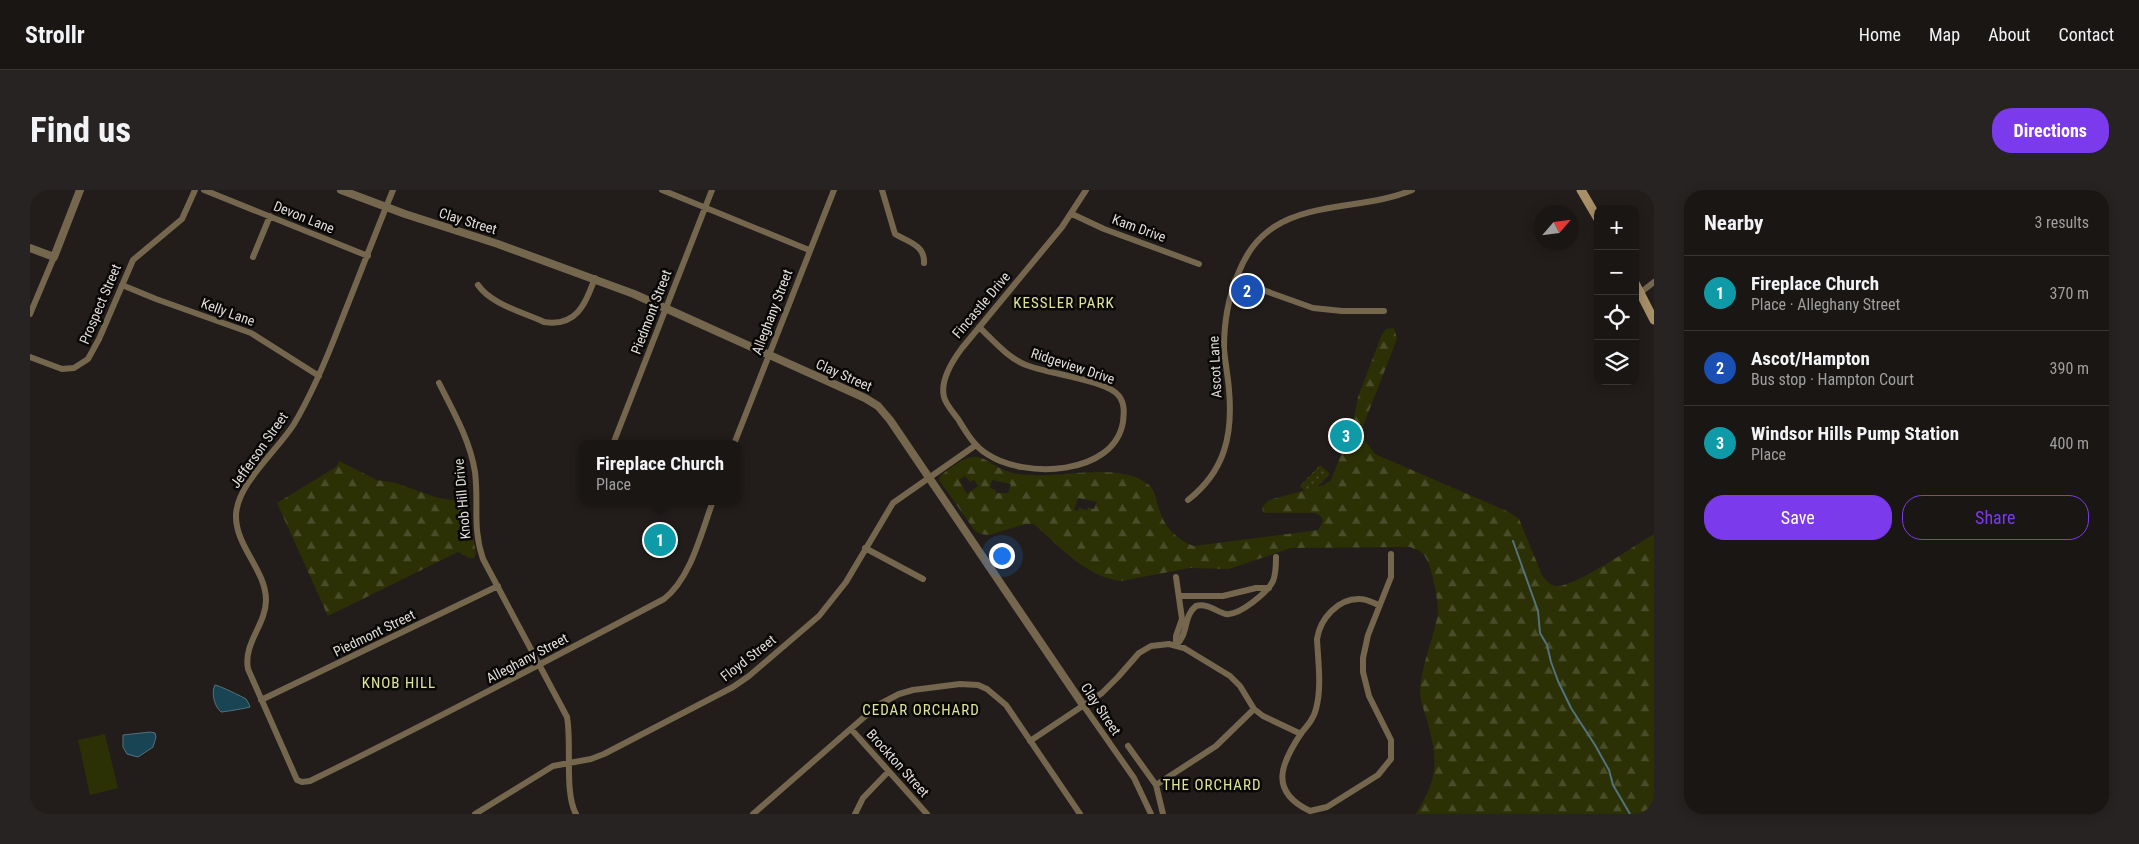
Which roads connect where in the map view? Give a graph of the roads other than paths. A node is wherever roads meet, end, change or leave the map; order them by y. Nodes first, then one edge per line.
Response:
1 (80, 190) edge
2 (195, 190) edge
3 (204, 190) edge
4 (341, 190) edge
5 (393, 190) edge
6 (662, 190) edge
7 (712, 190) edge
8 (834, 190) edge
9 (882, 190) edge
10 (1086, 190) edge
11 (1412, 190) edge
12 (1580, 190) edge
13 (386, 207) junction
14 (706, 208) junction
15 (1594, 213) edge
16 (1072, 214) junction
17 (270, 216) junction
18 (30, 248) edge
19 (809, 250) junction
20 (368, 256) junction
21 (54, 257) junction
22 (253, 257) dead end
23 (924, 263) dead end
24 (1199, 264) dead end
25 (595, 278) junction
26 (1236, 280) junction
27 (1654, 282) edge
28 (122, 285) junction
29 (478, 285) dead end
30 (1640, 293) joint
31 (666, 309) junction
32 (1384, 311) dead end
33 (30, 314) edge
34 (1654, 320) edge
35 (979, 327) junction
36 (769, 353) junction
37 (30, 357) edge
38 (319, 376) junction
39 (440, 383) dead end
40 (615, 440) edge
41 (736, 440) edge
42 (976, 445) junction
43 (928, 478) junction
44 (1188, 500) dead end
45 (712, 505) edge
46 (865, 548) junction
47 (1391, 554) dead end
48 (1276, 557) dead end
49 (1176, 578) dead end
50 (923, 579) dead end
51 (498, 586) junction
52 (1269, 588) junction
53 (1179, 596) junction
54 (1379, 605) junction
55 (1176, 645) junction
56 (540, 665) junction
57 (261, 700) junction
58 (1083, 705) junction
59 (1254, 709) junction
60 (851, 729) junction
61 (1301, 734) junction
62 (1030, 741) junction
63 (1128, 746) dead end
64 (570, 762) junction
65 (888, 772) junction
66 (300, 782) joint
67 (1156, 785) junction
68 (475, 814) edge
69 (576, 814) edge
70 (753, 814) edge
71 (855, 814) edge
72 (927, 814) edge
73 (1080, 814) edge
74 (1151, 814) edge
75 (1163, 814) edge

1 - 21 street
2 - 28 street, Prospect Street
3 - 17 street, Devon Lane
4 - 13 street, Clay Street
5 - 13 street, Jefferson Street
6 - 14 street
7 - 14 street, Piedmont Street
8 - 19 street, Alleghany Street
9 - 23 street
10 - 16 street, Fincastle Drive
11 - 26 street, Ascot Lane
12 - 15 main road
13 - 20 street, Jefferson Street
13 - 25 street, Clay Street
14 - 19 street
14 - 31 street, Piedmont Street
16 - 24 street, Kam Drive
16 - 35 street, Fincastle Drive
17 - 20 street, Devon Lane
17 - 22 street
18 - 21 street
19 - 36 street, Alleghany Street
20 - 38 street, Jefferson Street
21 - 33 street
25 - 29 street
25 - 31 street, Clay Street
26 - 32 street
26 - 44 street, Ascot Lane
27 - 30 street
28 - 37 street, Prospect Street
28 - 38 street, Kelly Lane
30 - 34 main road
31 - 36 street, Clay Street
31 - 40 street, Piedmont Street
35 - 42 street, Fincastle Drive
35 - 42 street, Ridgeview Drive
36 - 41 street, Alleghany Street
36 - 43 street, Clay Street
38 - 57 street, Jefferson Street
39 - 51 street, Knob Hill Drive
42 - 43 street, Floyd Street
43 - 46 street, Floyd Street
43 - 58 street, Clay Street
45 - 56 street, Alleghany Street
46 - 50 street
46 - 64 street, Floyd Street
47 - 54 street
48 - 52 street
49 - 53 street
51 - 56 street, Knob Hill Drive
51 - 57 street, Piedmont Street
52 - 53 street
52 - 55 street
53 - 55 street
54 - 61 street
54 - 61 street
55 - 58 street
55 - 59 street
56 - 64 street, Knob Hill Drive
56 - 66 street, Alleghany Street
57 - 66 street, Jefferson Street
58 - 62 street
58 - 74 street, Clay Street
59 - 61 street
59 - 67 street
60 - 62 street
60 - 65 street, Brockton Street
60 - 70 street
62 - 73 street
63 - 67 street
64 - 68 street, Floyd Street
64 - 69 street, Knob Hill Drive
65 - 71 street
65 - 72 street, Brockton Street
67 - 75 street

